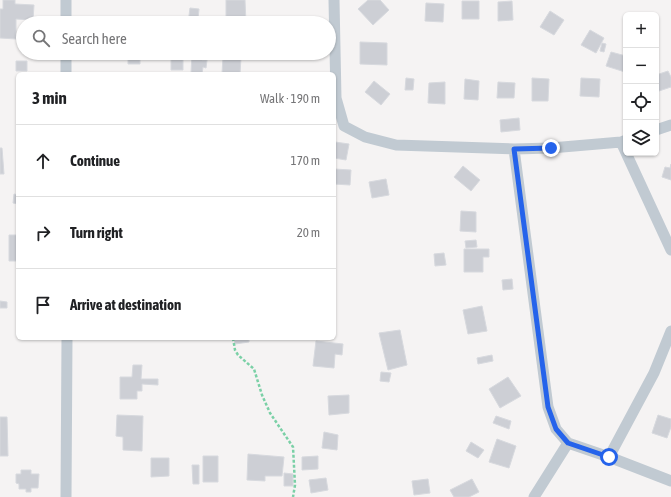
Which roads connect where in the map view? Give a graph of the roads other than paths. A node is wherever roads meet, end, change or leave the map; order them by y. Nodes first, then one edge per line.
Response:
1 (66, 0) edge
2 (334, 0) edge
3 (66, 16) edge
4 (334, 16) edge
5 (66, 60) edge
6 (335, 60) edge
7 (66, 72) edge
8 (335, 72) edge
9 (336, 98) edge
10 (671, 125) edge
11 (659, 129) edge
12 (623, 141) edge
13 (514, 149) junction
14 (630, 156) edge
15 (671, 250) edge
16 (671, 331) edge
17 (67, 340) edge
18 (568, 443) junction
19 (609, 457) junction
20 (671, 481) edge
21 (66, 497) edge
22 (534, 497) edge

1 - 3 street
2 - 4 street
5 - 7 street
6 - 8 street
9 - 13 street
10 - 11 street
12 - 13 street
13 - 18 street
14 - 15 street
16 - 19 street
17 - 21 street
18 - 19 street
18 - 22 street
19 - 20 street

